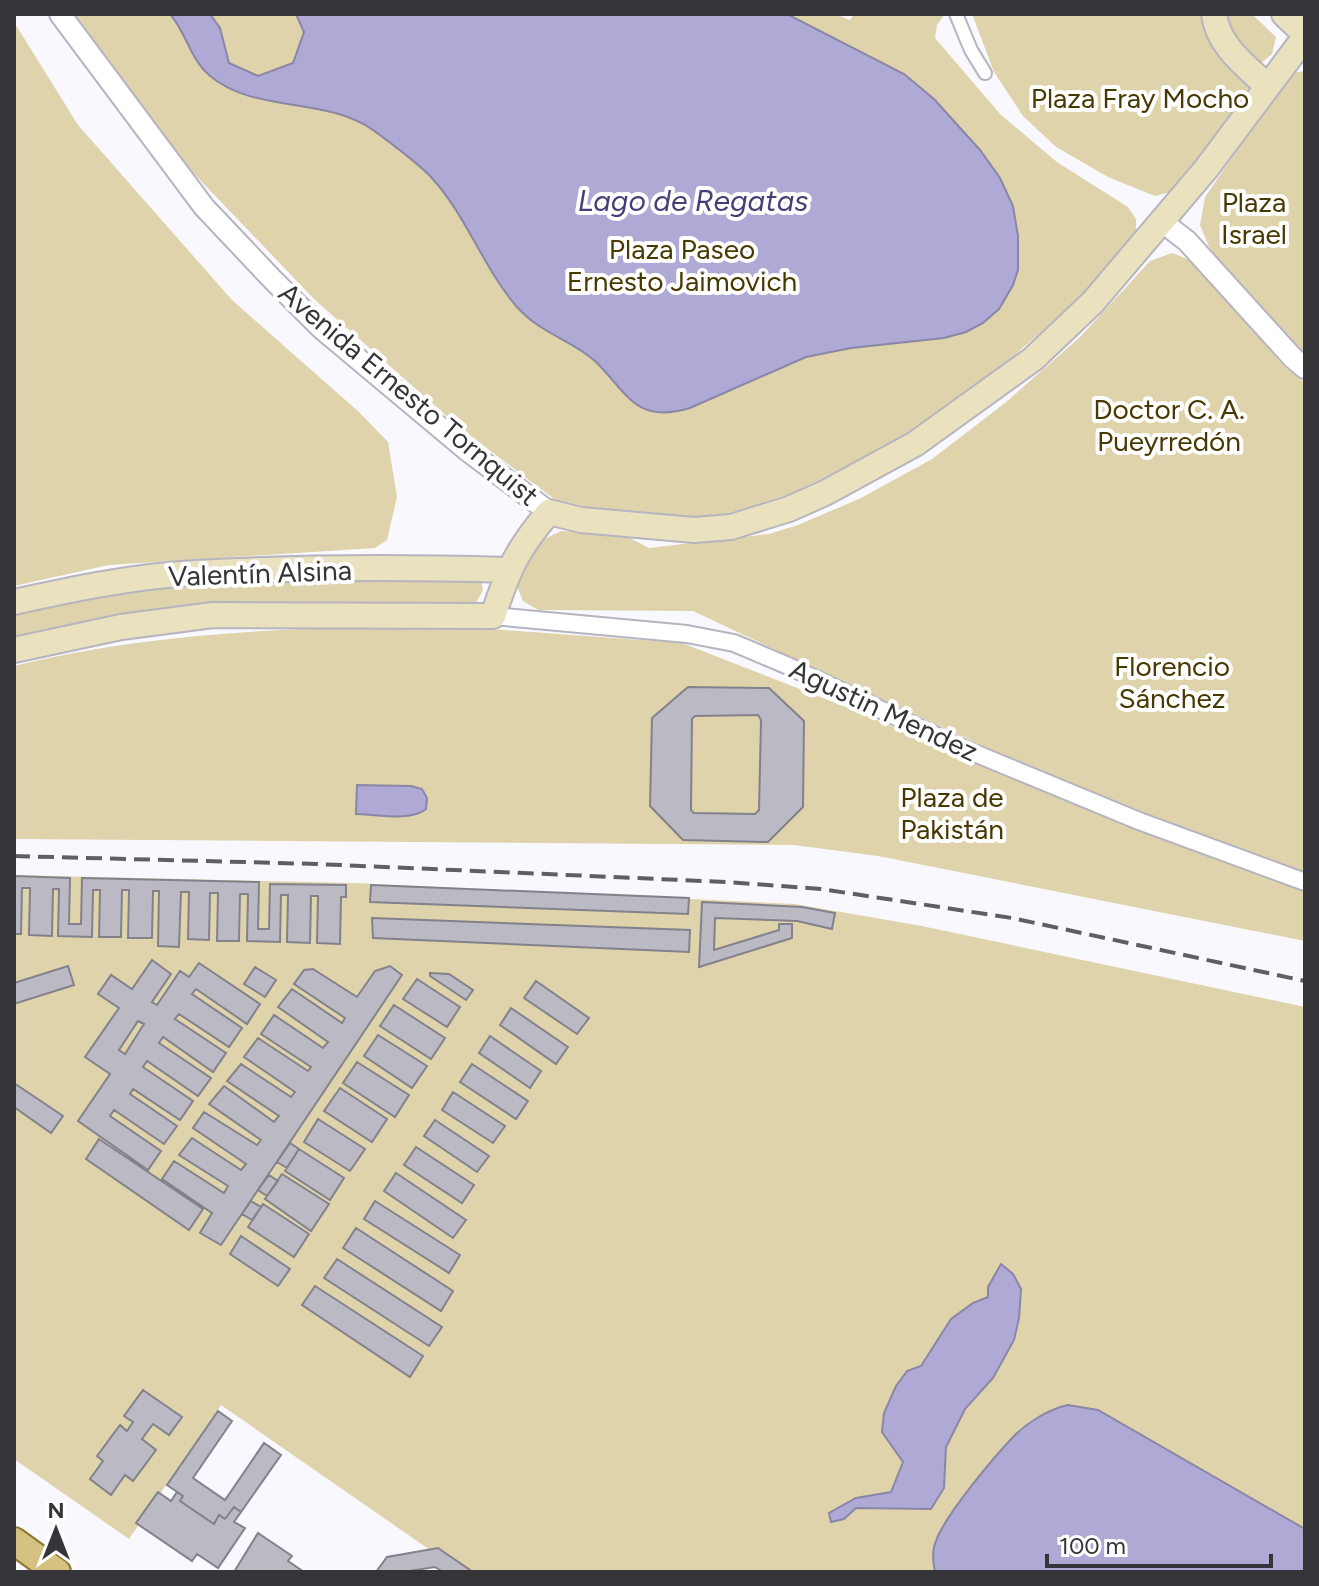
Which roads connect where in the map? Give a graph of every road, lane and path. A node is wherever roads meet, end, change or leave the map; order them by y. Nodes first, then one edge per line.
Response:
1 (60, 14) edge
2 (956, 14) edge
3 (1214, 14) edge
4 (1284, 14) edge
5 (1303, 14) edge
6 (1305, 26) edge
7 (1305, 35) edge
8 (985, 73) dead end
9 (1267, 86) junction
10 (1161, 221) junction
11 (1305, 368) edge
12 (549, 512) junction
13 (508, 570) junction
14 (14, 602) edge
15 (493, 616) junction
16 (14, 650) edge
17 (1305, 882) edge
18 (14, 1541) edge
19 (57, 1572) edge

1 - 12 street, Avenida Ernesto Tornquist
2 - 8 street
3 - 9 main road
4 - 7 main road
5 - 6 main road
7 - 9 main road
9 - 10 main road
10 - 11 street
10 - 12 main road
12 - 13 main road
13 - 14 main road, Valentín Alsina
13 - 15 main road
15 - 16 main road, Valentín Alsina
15 - 17 street, Agustin Mendez
18 - 19 main road

